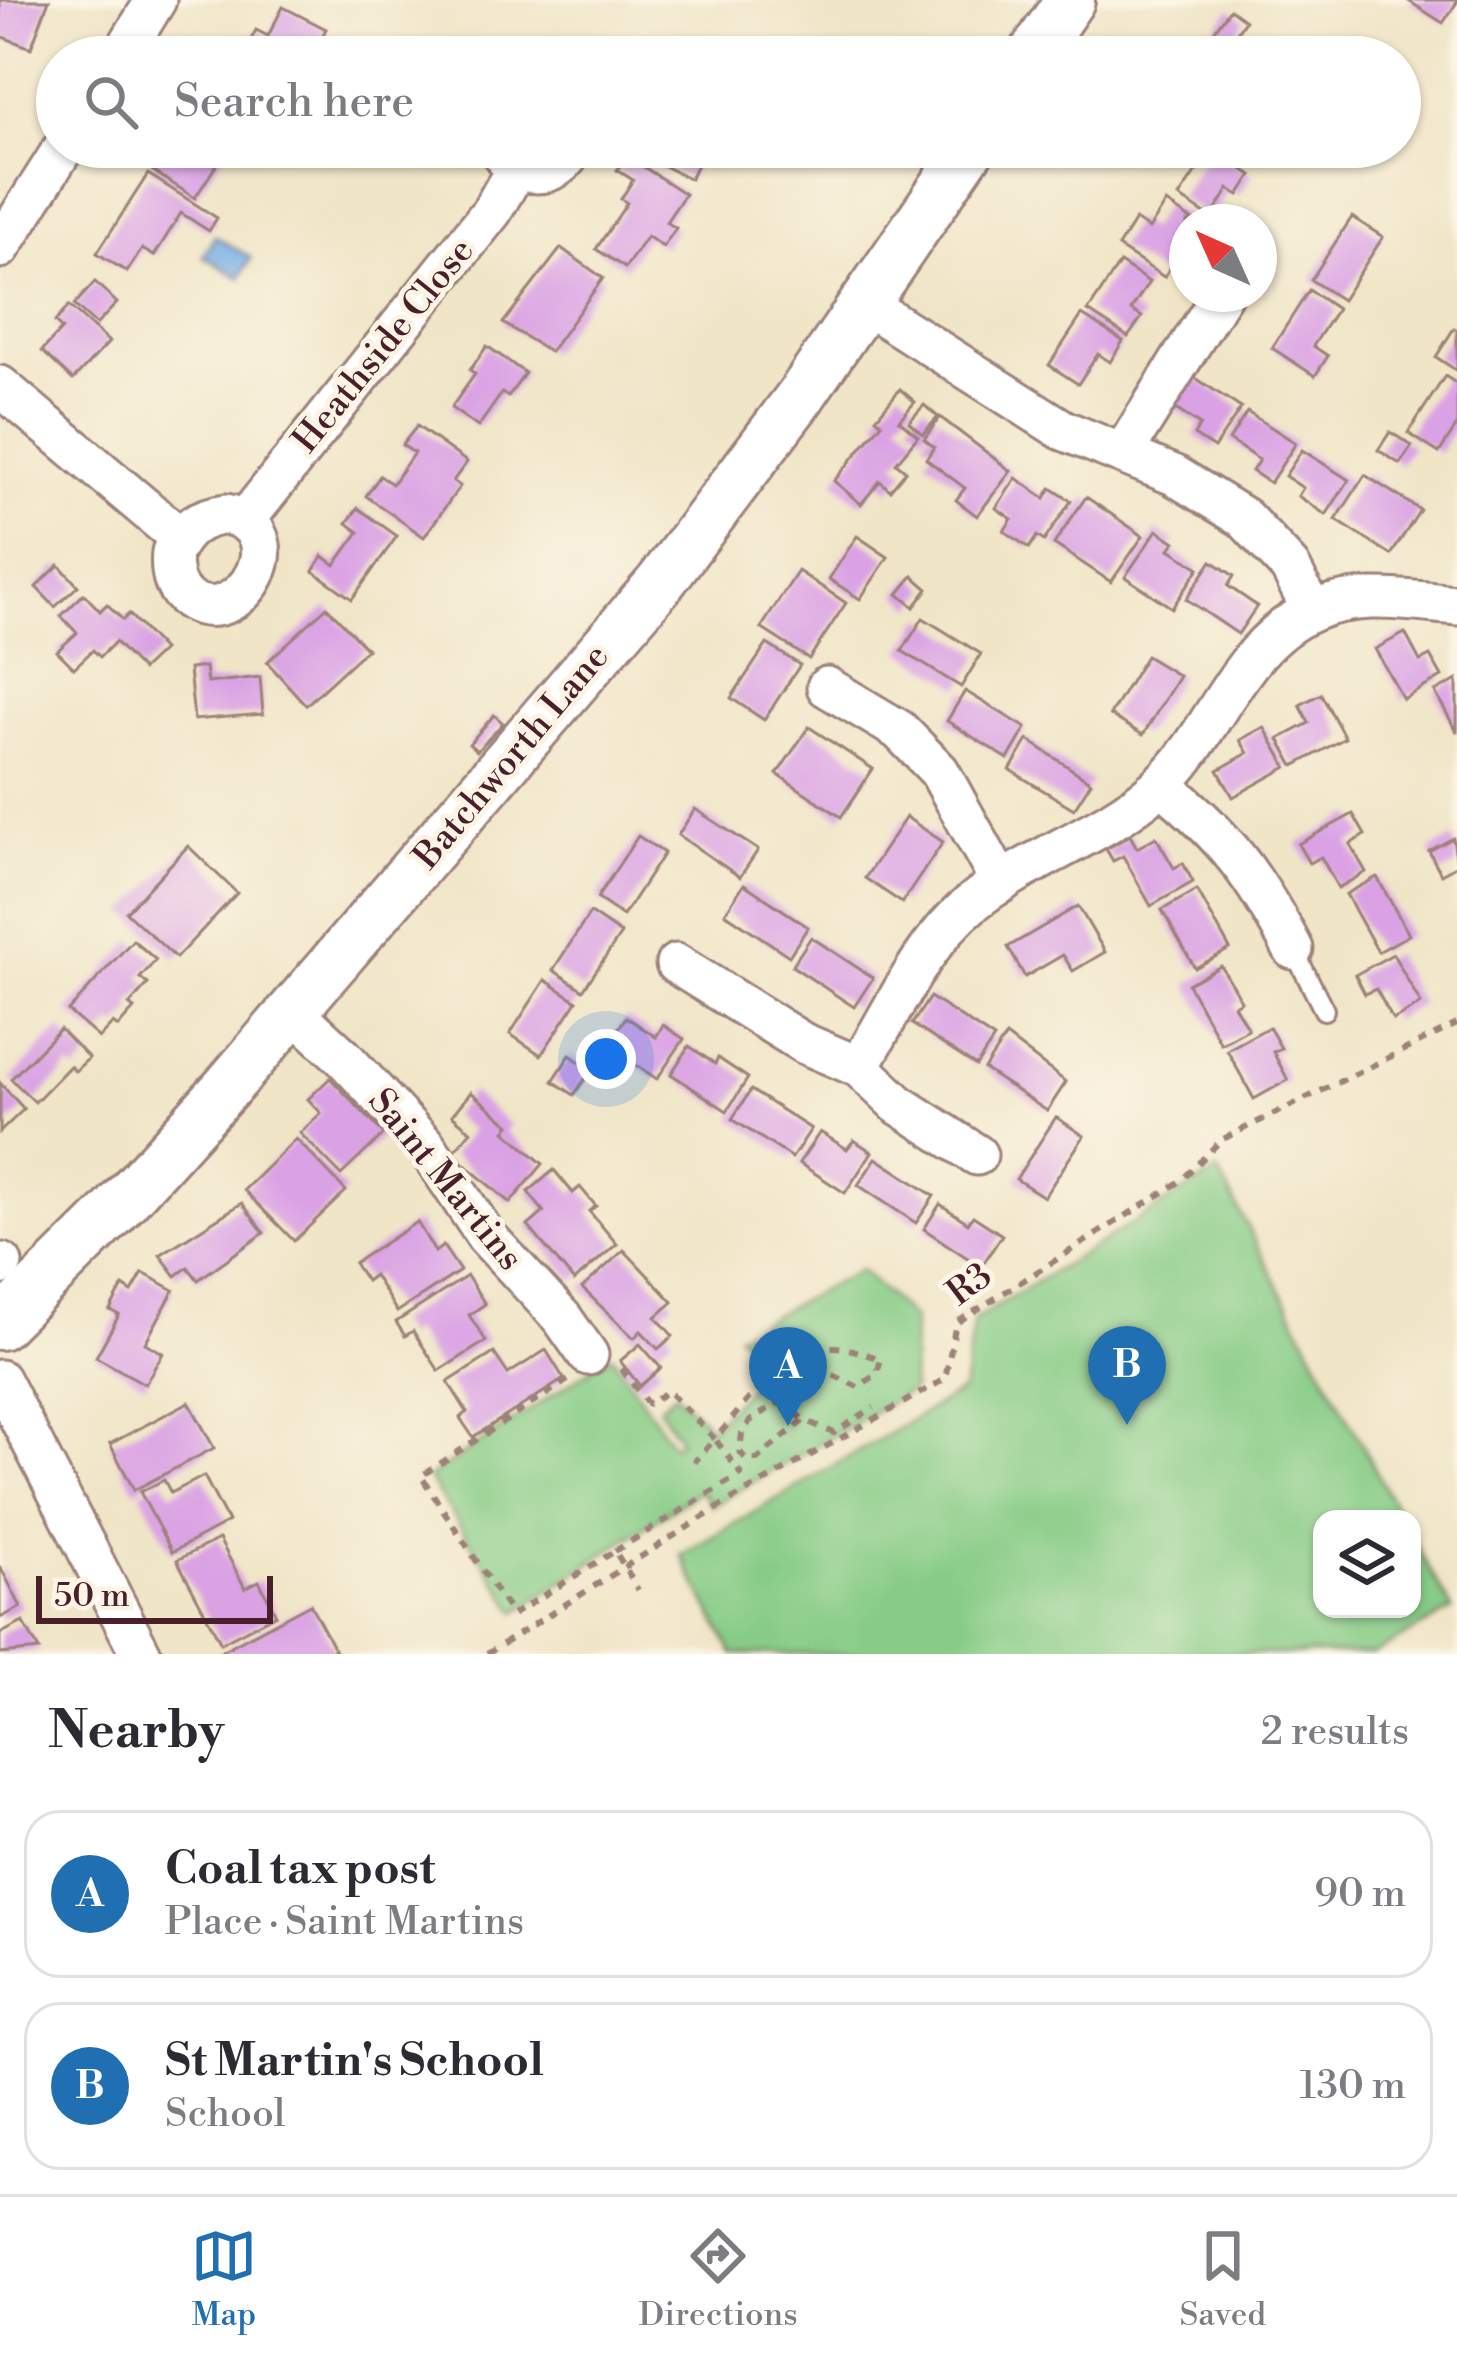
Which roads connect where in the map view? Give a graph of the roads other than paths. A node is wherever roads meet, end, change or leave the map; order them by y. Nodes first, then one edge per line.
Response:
1 (156, 0) edge
2 (1070, 0) edge
3 (134, 36) edge
4 (1045, 36) edge
5 (51, 168) edge
6 (504, 168) edge
7 (956, 168) edge
8 (0, 248) edge
9 (865, 304) junction
10 (1211, 312) edge
11 (0, 386) edge
12 (1123, 453) junction
13 (246, 519) junction
14 (179, 537) junction
15 (1457, 605) edge
16 (1312, 611) junction
17 (827, 687) dead end
18 (1162, 784) junction
19 (1001, 883) junction
20 (1293, 949) joint
21 (676, 964) dead end
22 (1324, 1010) dead end
23 (294, 1012) junction
24 (859, 1067) junction
25 (976, 1155) dead end
26 (0, 1325) edge
27 (589, 1362) road end
28 (0, 1380) edge
29 (140, 1654) edge

1 - 3 street
2 - 4 street
5 - 8 street
6 - 13 street, Heathside Close
7 - 9 street, Batchworth Lane
9 - 12 street
9 - 23 street, Batchworth Lane
10 - 12 street
11 - 14 street
12 - 16 street
13 - 14 street
13 - 14 street
15 - 16 street
16 - 18 street
17 - 19 street
18 - 19 street
18 - 20 street
19 - 24 street
20 - 22 lane
21 - 24 street
23 - 26 street, Batchworth Lane
23 - 27 street, Saint Martins
24 - 25 street
28 - 29 street

